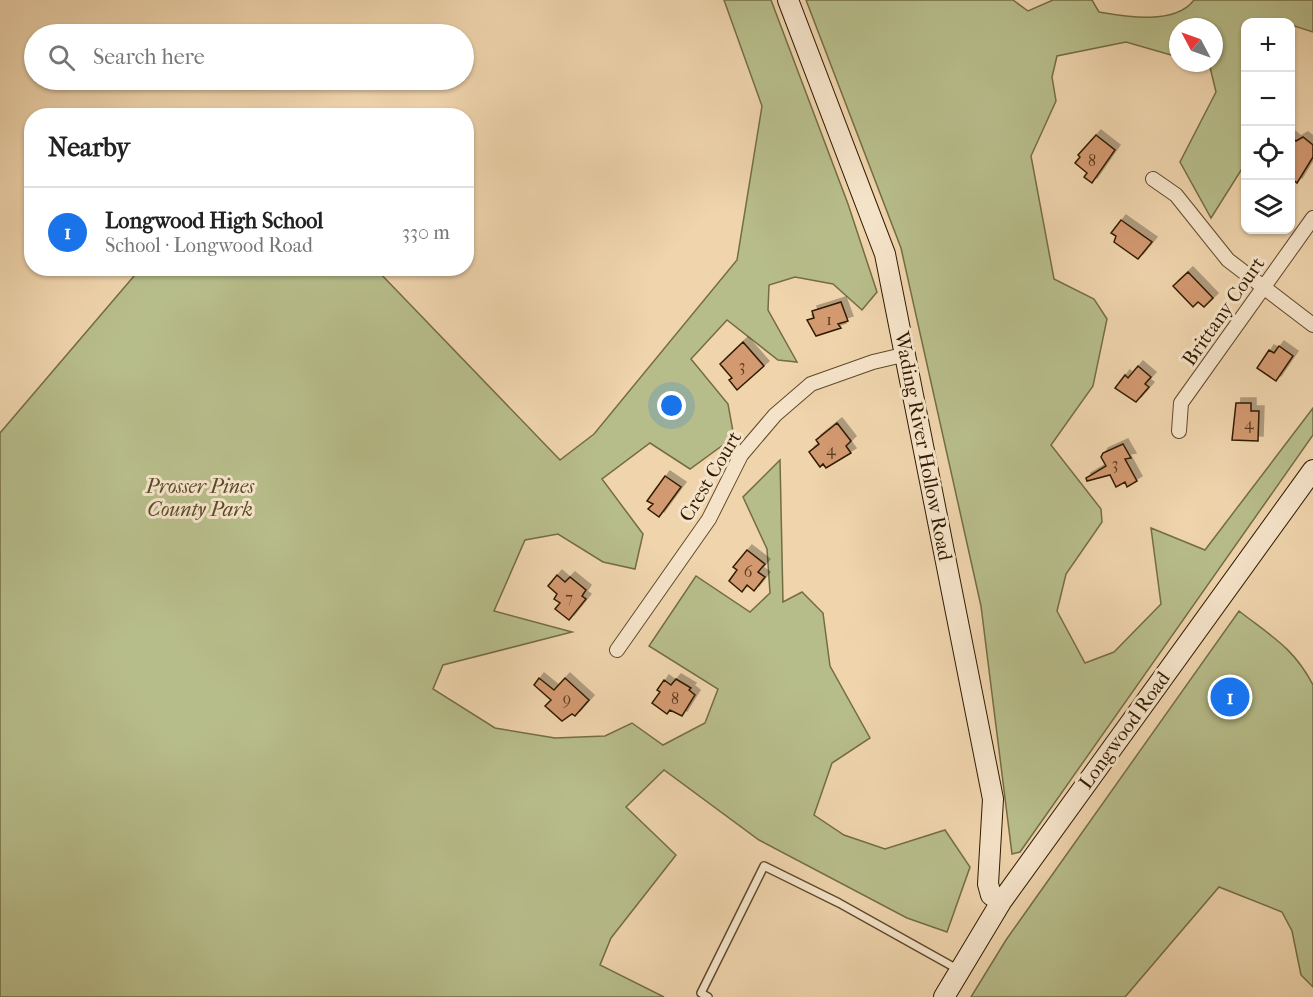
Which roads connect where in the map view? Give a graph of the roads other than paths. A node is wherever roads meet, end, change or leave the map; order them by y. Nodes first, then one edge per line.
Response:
1 (788, 0) edge
2 (1153, 179) dead end
3 (1313, 218) edge
4 (1263, 288) junction
5 (1313, 325) edge
6 (907, 354) junction
7 (1179, 431) dead end
8 (1313, 470) edge
9 (1313, 484) edge
10 (1286, 507) junction
11 (617, 650) dead end
12 (988, 884) junction
13 (1001, 902) junction
14 (975, 945) junction
15 (959, 970) junction
16 (708, 997) edge
17 (944, 997) edge

1 - 6 street, Wading River Hollow Road
2 - 4 street
3 - 4 street, Brittany Court
4 - 5 street
4 - 7 street, Brittany Court
6 - 11 street, Crest Court
6 - 12 street, Wading River Hollow Road
8 - 10 street, Longwood Road
9 - 10 lane
10 - 13 street, Longwood Road
12 - 13 street
12 - 14 street, Wading River Hollow Road
13 - 14 street, Longwood Road
14 - 15 street, Longwood Road
15 - 16 lane
15 - 17 street, Longwood Road

